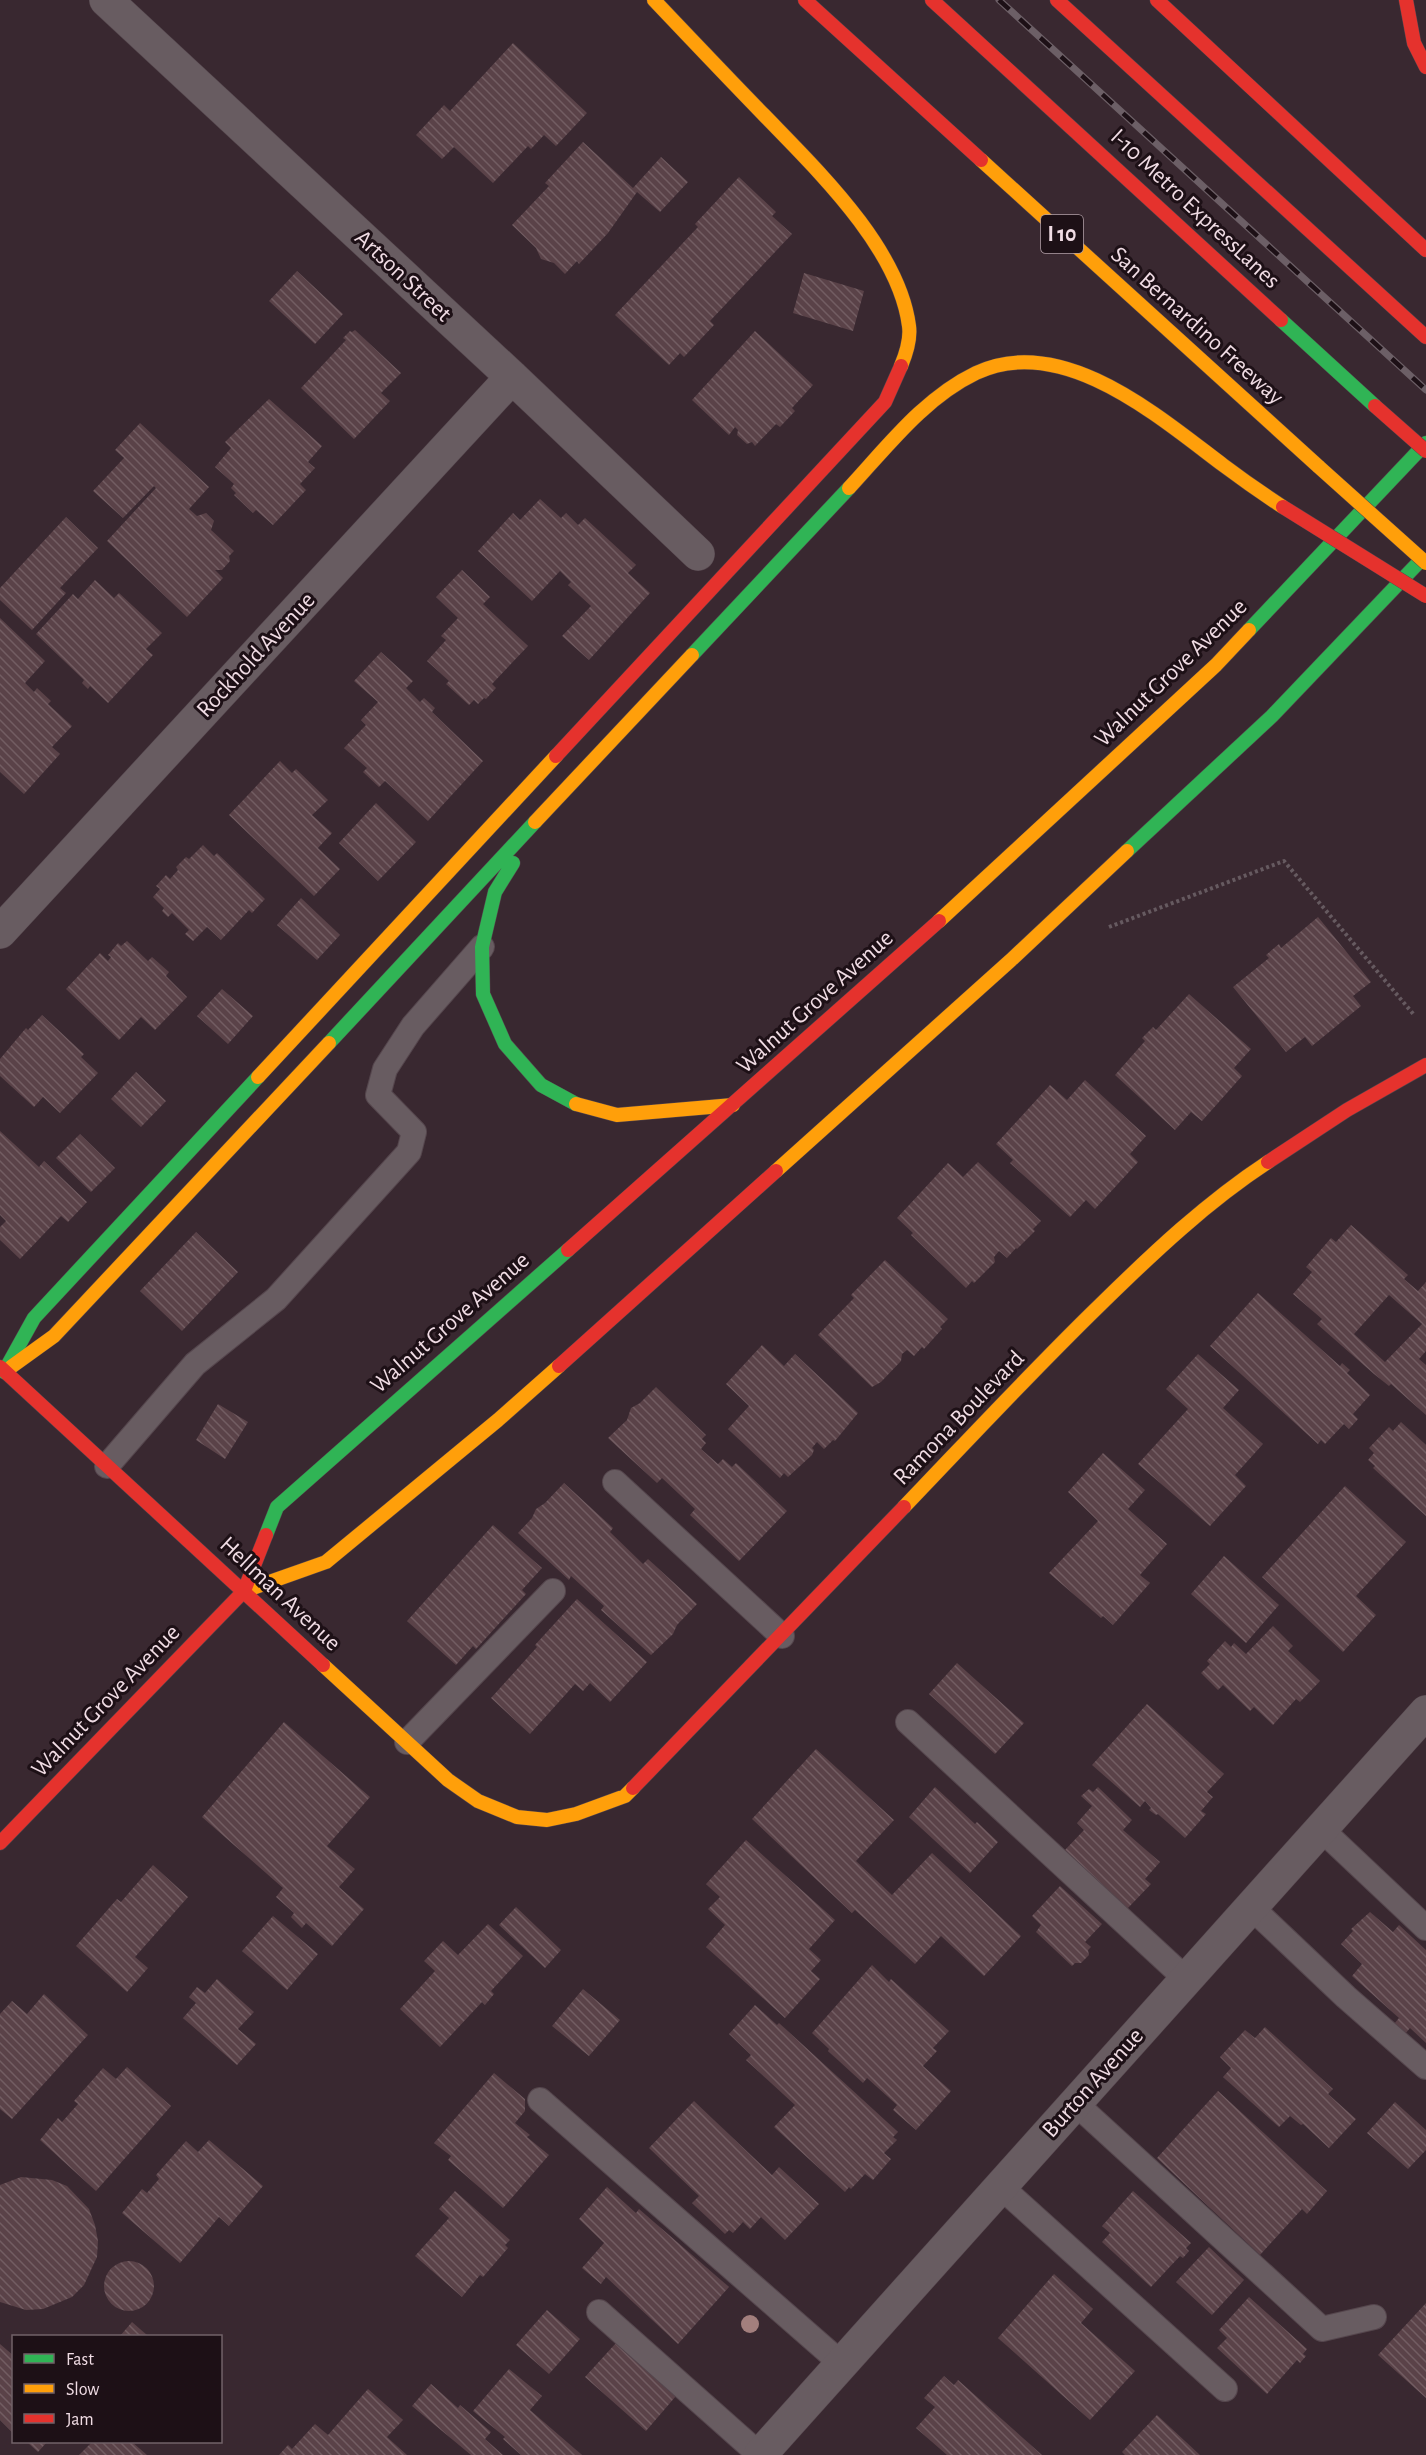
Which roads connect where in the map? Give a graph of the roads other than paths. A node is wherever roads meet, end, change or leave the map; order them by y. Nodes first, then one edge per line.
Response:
1 (106, 0) edge
2 (654, 0) edge
3 (805, 0) edge
4 (932, 0) edge
5 (1057, 0) edge
6 (1157, 0) edge
7 (1406, 0) edge
8 (1426, 67) edge
9 (1426, 250) edge
10 (1426, 337) edge
11 (512, 377) junction
12 (1426, 443) edge
13 (1426, 452) edge
14 (698, 554) dead end
15 (1426, 555) edge
16 (1426, 563) edge
17 (1426, 596) edge
18 (539, 821) junction
19 (0, 932) edge
20 (482, 947) junction
21 (1426, 1065) edge
22 (733, 1105) junction
23 (2, 1370) edge
24 (107, 1466) junction
25 (615, 1482) dead end
26 (553, 1591) dead end
27 (244, 1592) junction
28 (782, 1636) junction
29 (1426, 1712) edge
30 (908, 1722) dead end
31 (407, 1742) junction
32 (547, 1820) joint
33 (1321, 1829) junction
34 (0, 1843) edge
35 (1251, 1907) junction
36 (1426, 1928) edge
37 (1186, 1979) junction
38 (1426, 2067) edge
39 (540, 2100) dead end
40 (1076, 2103) junction
41 (1000, 2187) junction
42 (599, 2312) dead end
43 (1374, 2317) dead end
44 (842, 2364) junction
45 (1225, 2389) dead end
46 (760, 2455) edge

1 - 11 street, Artson Street
2 - 23 main road
3 - 16 main road, San Bernardino Freeway / I 10, bridge
4 - 13 main road, I-10 Metro ExpressLanes, bridge
5 - 10 main road
6 - 9 main road
7 - 8 main road
11 - 14 street, Artson Street
11 - 19 street, Rockhold Avenue
12 - 22 main road, Walnut Grove Avenue
15 - 27 main road, Walnut Grove Avenue
17 - 18 main road, bridge
18 - 20 main road
18 - 23 main road
20 - 22 main road
20 - 24 lane
21 - 28 main road, Ramona Boulevard
22 - 27 main road, Walnut Grove Avenue
23 - 24 main road, Hellman Avenue
24 - 27 main road, Hellman Avenue
25 - 28 lane
26 - 31 lane
27 - 31 main road, Hellman Avenue
27 - 34 main road, Walnut Grove Avenue
28 - 32 main road, Ramona Boulevard
29 - 33 street, Burton Avenue
30 - 37 lane
31 - 32 main road, Hellman Avenue
33 - 35 street, Burton Avenue
33 - 36 lane
35 - 37 street, Burton Avenue
35 - 38 lane
37 - 40 street, Burton Avenue
39 - 44 lane
40 - 41 street, Burton Avenue
40 - 43 lane
41 - 44 street, Burton Avenue
41 - 45 lane
42 - 46 lane
44 - 46 street, Burton Avenue

